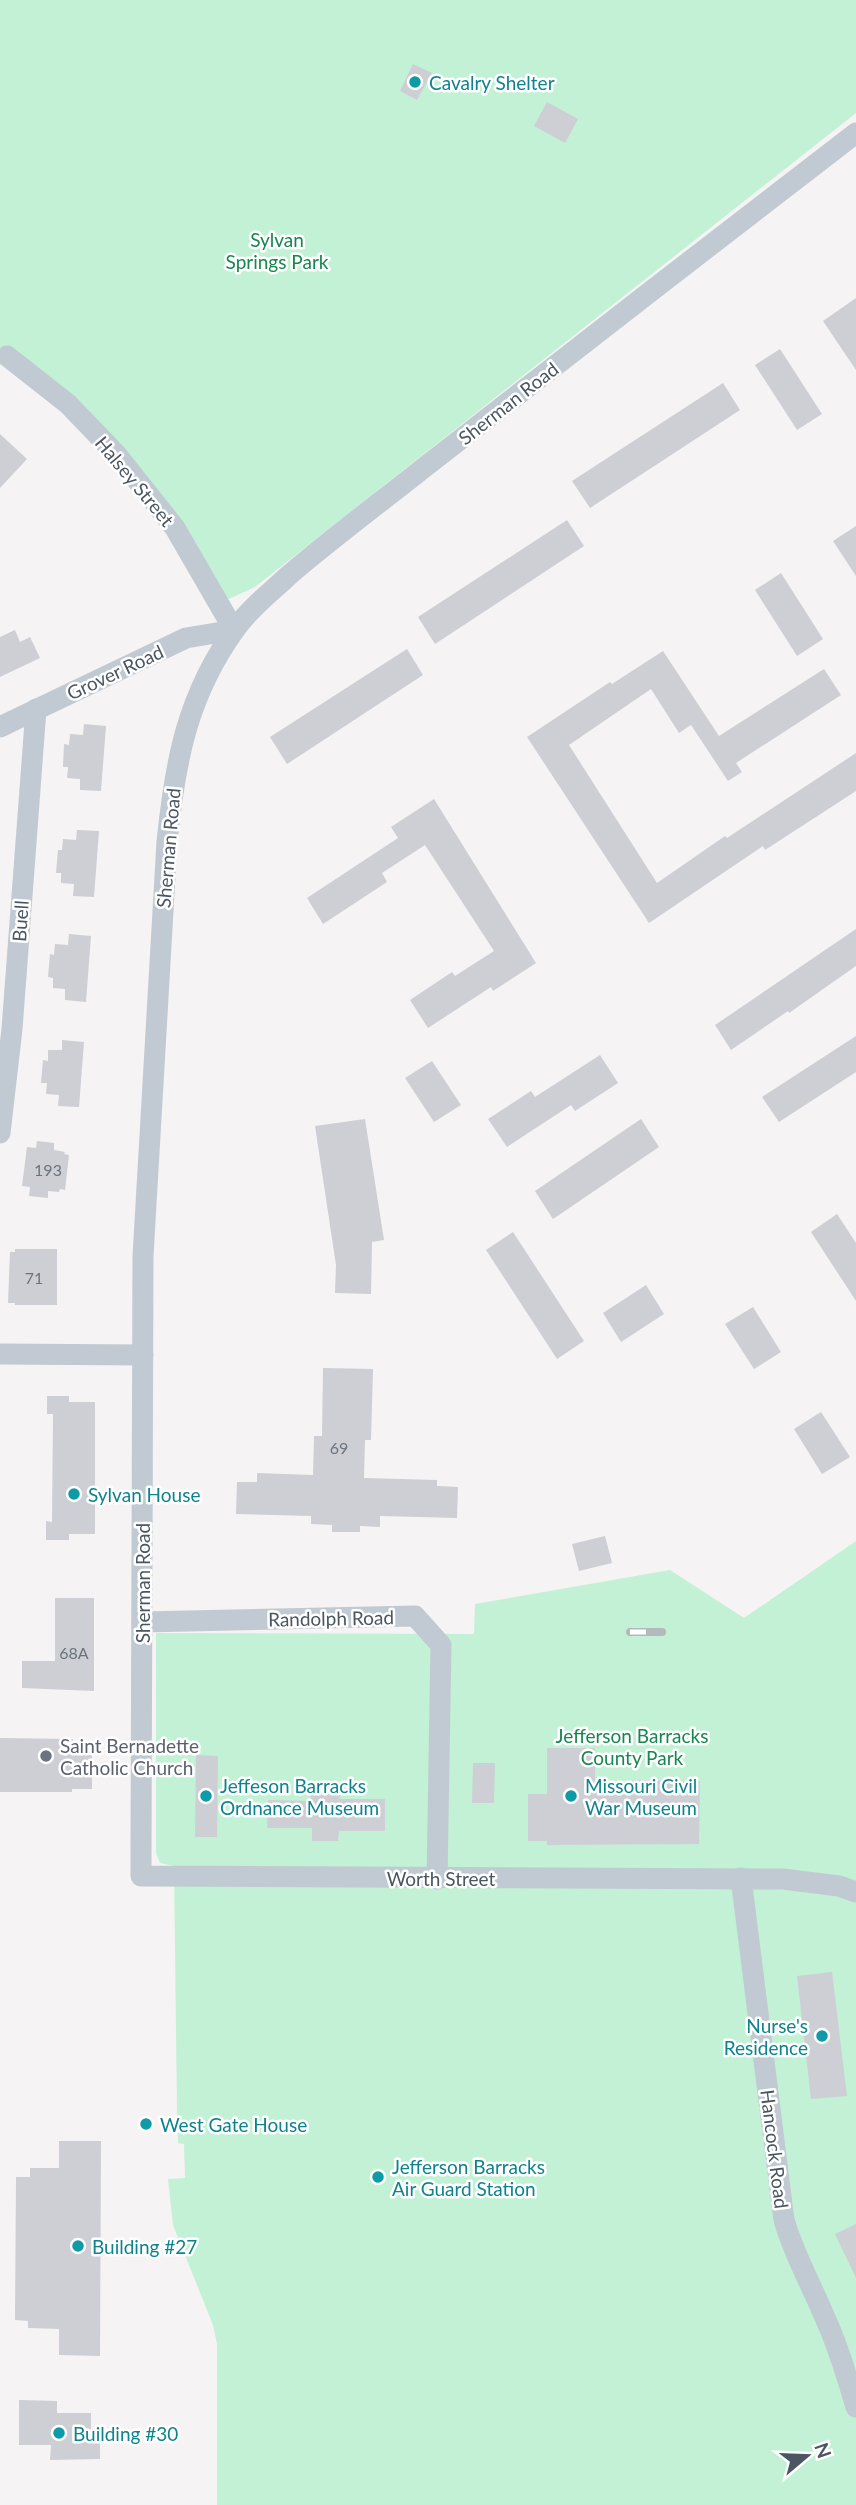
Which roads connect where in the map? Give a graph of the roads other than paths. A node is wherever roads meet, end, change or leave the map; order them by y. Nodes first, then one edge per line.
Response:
1 (856, 133) edge
2 (7, 356) dead end
3 (234, 630) junction
4 (36, 709) junction
5 (0, 727) edge
6 (0, 1133) edge
7 (0, 1354) edge
8 (143, 1356) junction
9 (142, 1622) junction
10 (142, 1876) joint
11 (741, 1878) junction
12 (437, 1879) junction
13 (856, 1892) edge
14 (856, 2407) edge

1 - 3 street, Sherman Road
2 - 3 street, Halsey Street
3 - 4 street, Grover Road
3 - 8 street, Sherman Road
4 - 5 street, Grover Road
4 - 6 street, Buell
7 - 8 street
8 - 9 street, Sherman Road
9 - 10 street, Sherman Road
9 - 12 street, Randolph Road
10 - 12 street, Worth Street
11 - 12 street, Worth Street
11 - 13 street, Worth Street
11 - 14 street, Hancock Road

